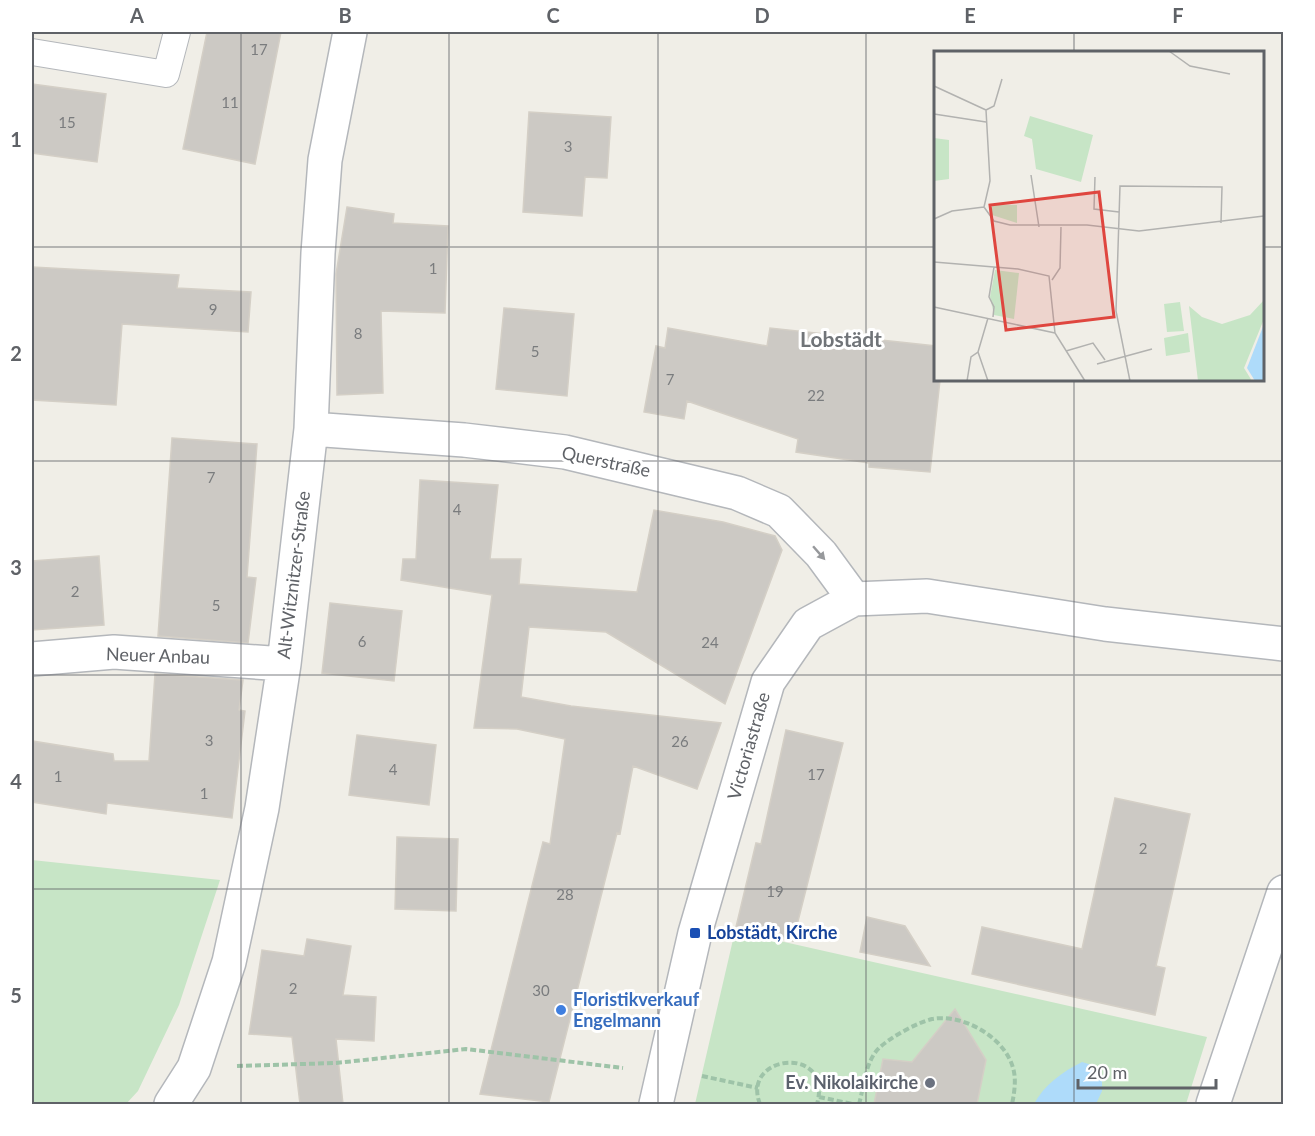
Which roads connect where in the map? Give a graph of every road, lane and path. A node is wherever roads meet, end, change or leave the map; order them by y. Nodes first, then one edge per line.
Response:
1 (177, 32) edge
2 (350, 32) edge
3 (32, 52) edge
4 (311, 429) junction
5 (854, 599) junction
6 (1284, 644) edge
7 (32, 659) edge
8 (284, 664) junction
9 (1284, 892) edge
10 (194, 1068) junction
11 (663, 1073) junction
12 (704, 1077) dead end
13 (758, 1088) junction
14 (819, 1097) junction
15 (171, 1104) edge
16 (656, 1104) edge
17 (760, 1104) edge
18 (817, 1104) edge
19 (853, 1104) edge
20 (859, 1104) edge
21 (1012, 1104) edge
22 (1213, 1104) edge

1 - 3 lane
2 - 4 street, Alt-Witznitzer-Straße
4 -> 5 street, Querstraße
4 - 8 street, Alt-Witznitzer-Straße
5 - 6 street, Victoriastraße
5 - 11 street, Victoriastraße
7 - 8 street, Neuer Anbau
8 - 10 street, Alt-Witznitzer-Straße
9 - 22 street
10 - 11 path
10 - 15 street, Alt-Witznitzer-Straße
11 - 16 street, Victoriastraße
12 - 13 path
13 - 14 path
13 - 17 path
14 - 18 path
14 - 19 path
20 - 21 path

